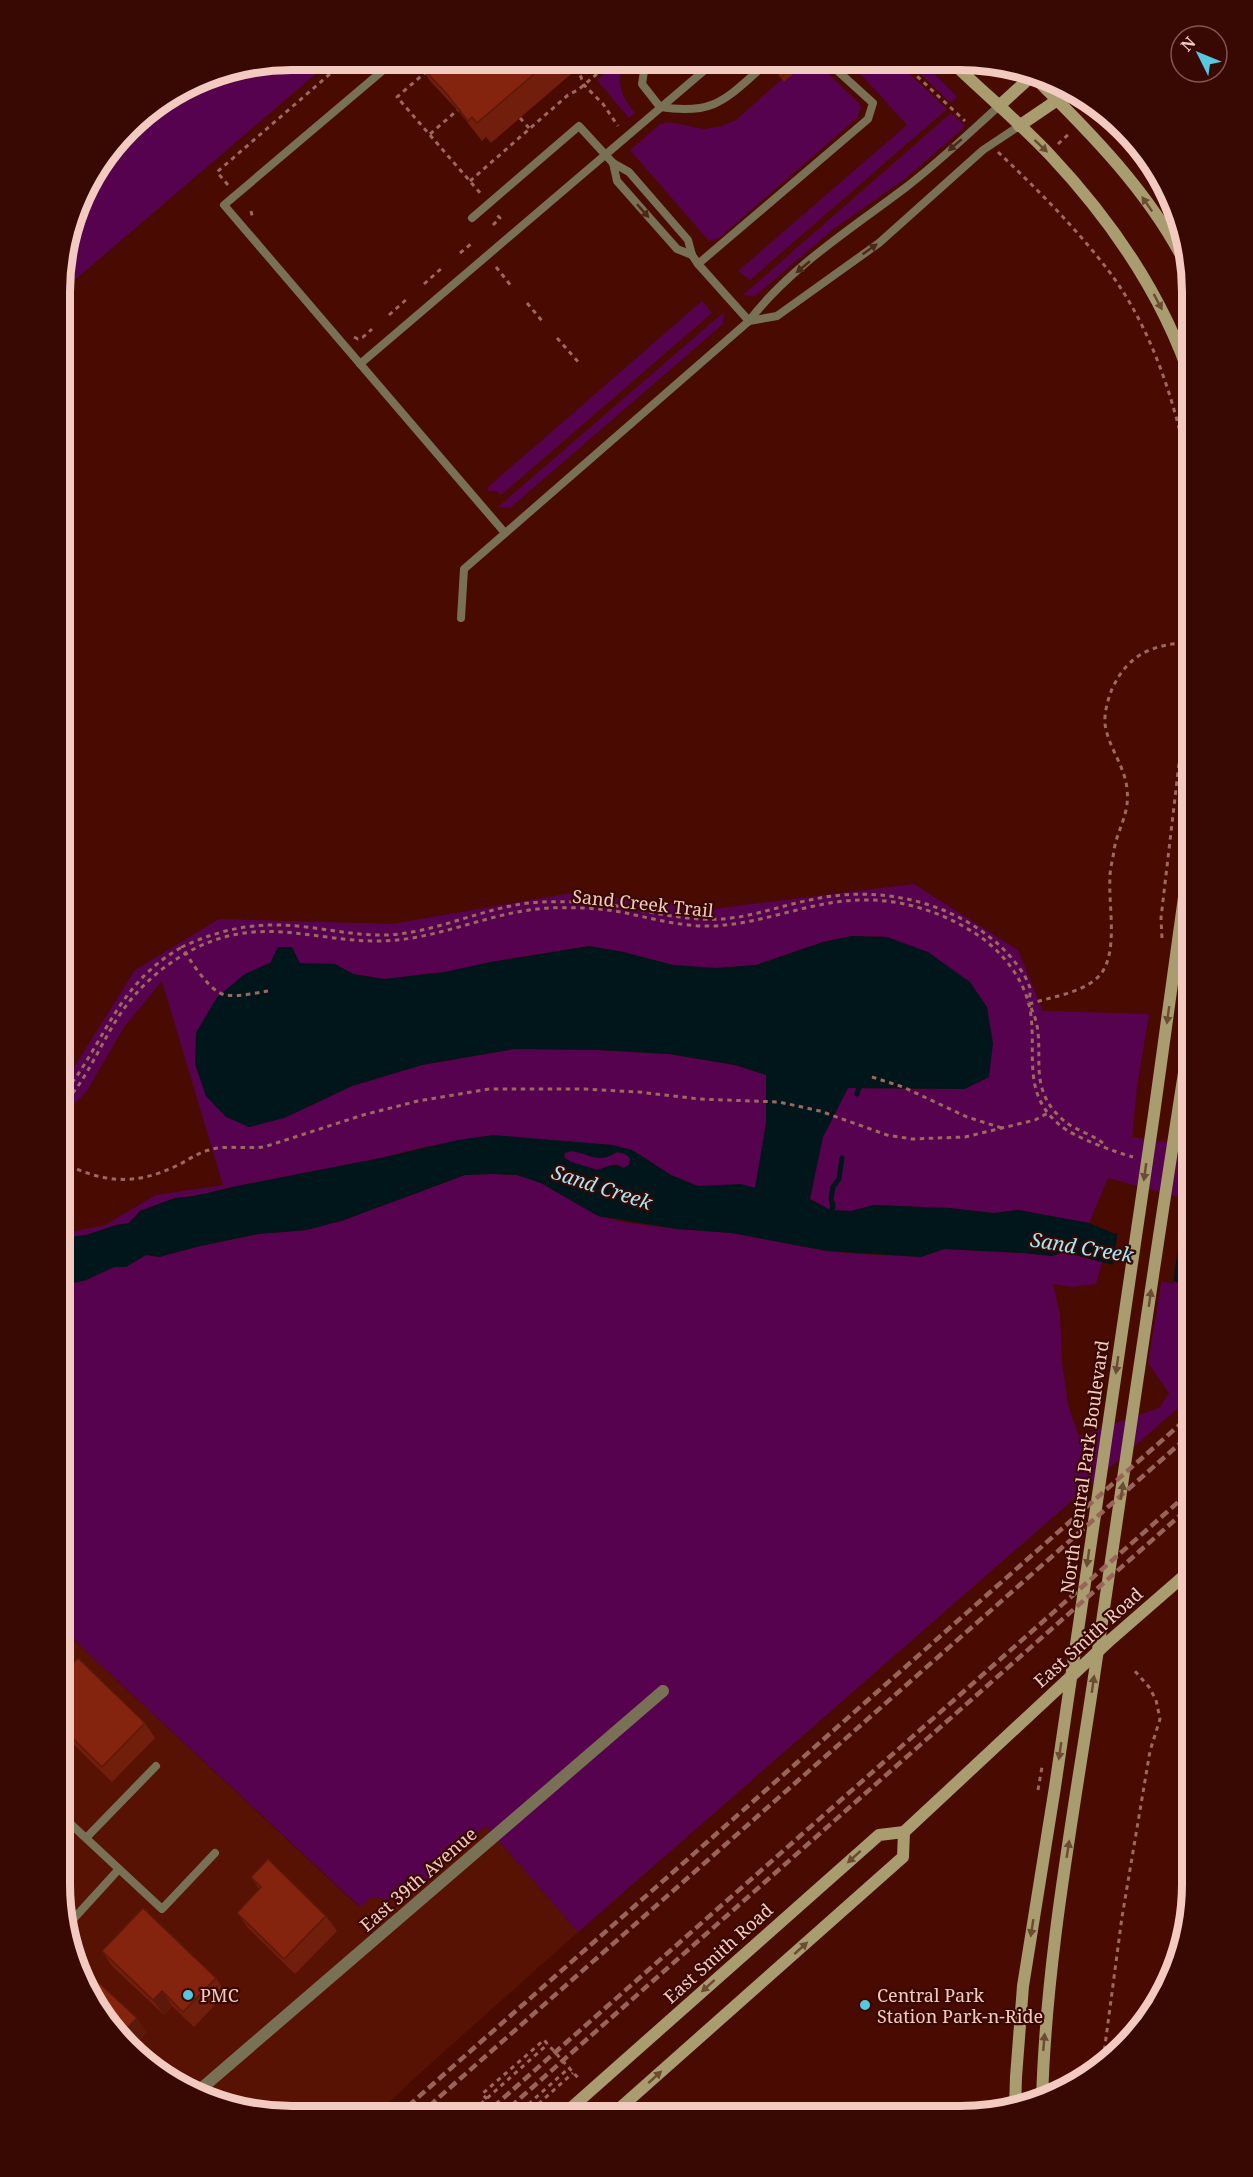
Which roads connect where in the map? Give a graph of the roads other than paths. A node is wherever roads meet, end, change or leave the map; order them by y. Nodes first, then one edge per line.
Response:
1 (383, 70) edge
2 (645, 70) edge
3 (705, 70) edge
4 (759, 70) edge
5 (837, 70) edge
6 (960, 70) edge
7 (1026, 80) edge
8 (1044, 86) edge
9 (1064, 96) edge
10 (1057, 101) junction
11 (999, 106) junction
12 (660, 107) junction
13 (1019, 126) junction
14 (606, 154) junction
15 (613, 163) junction
16 (472, 218) dead end
17 (1179, 254) edge
18 (692, 255) junction
19 (698, 264) junction
20 (749, 321) junction
21 (1182, 359) edge
22 (360, 363) junction
23 (505, 533) junction
24 (462, 618) dead end
25 (1182, 912) edge
26 (1182, 1085) edge
27 (1182, 1578) edge
28 (663, 1691) dead end
29 (156, 1766) dead end
30 (70, 1823) edge
31 (904, 1832) junction
32 (86, 1838) junction
33 (215, 1852) dead end
34 (119, 1869) junction
35 (73, 1918) edge
36 (203, 2087) edge
37 (1042, 2091) edge
38 (1015, 2100) edge
39 (572, 2106) edge
40 (622, 2106) edge

1 - 22 lane
2 - 12 lane
3 - 12 lane
4 - 12 lane
5 - 19 lane
6 - 11 main road
7 - 11 main road
8 - 10 main road
9 - 10 main road
10 - 13 main road
17 -> 10 main road
11 - 13 main road
11 -> 20 lane
12 - 14 lane
20 -> 13 lane
13 -> 21 main road
14 - 15 lane
14 - 16 lane
14 - 22 lane
15 - 18 lane
15 -> 18 lane
18 - 19 lane
19 - 20 lane
20 - 23 lane
22 - 23 lane
23 - 24 lane
25 -> 38 main road, North Central Park Boulevard
37 -> 26 main road
27 - 31 main road, East Smith Road
28 - 36 street, East 39th Avenue
29 - 32 lane
30 - 32 lane
31 -> 39 main road, East Smith Road
40 -> 31 main road
32 - 34 lane
33 - 34 lane
34 - 35 lane

